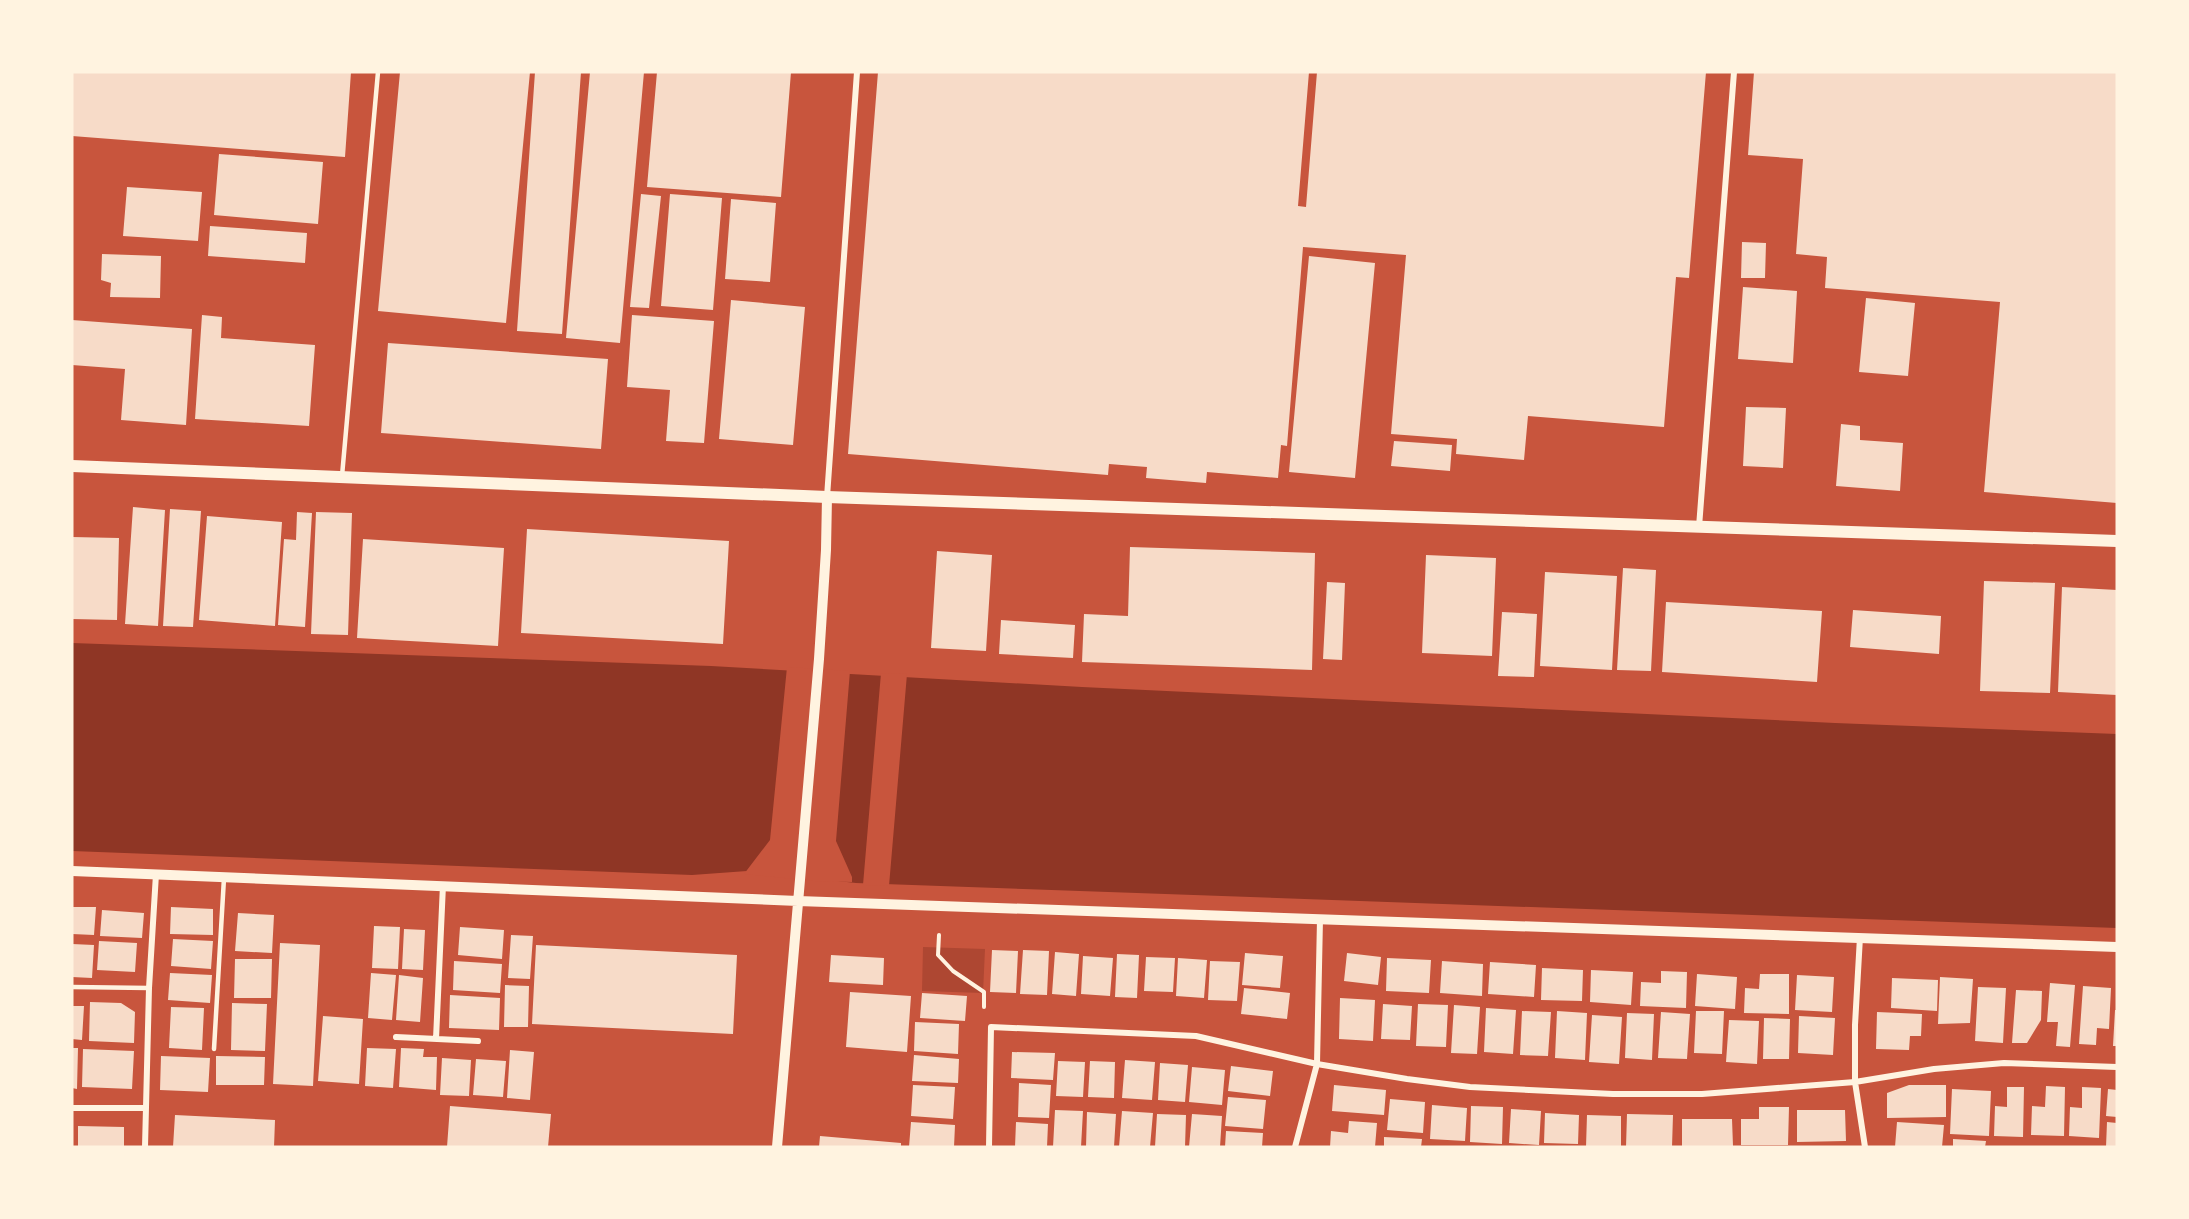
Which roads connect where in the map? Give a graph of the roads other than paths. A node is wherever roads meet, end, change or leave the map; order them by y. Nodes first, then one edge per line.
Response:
1 (378, 72) edge
2 (857, 72) edge
3 (1734, 72) edge
4 (72, 466) edge
5 (342, 478) junction
6 (827, 497) junction
7 (1699, 527) junction
8 (2117, 541) edge
9 (72, 871) edge
10 (156, 874) junction
11 (224, 877) junction
12 (443, 885) junction
13 (798, 901) junction
14 (1320, 919) junction
15 (1860, 937) junction
16 (2117, 947) edge
17 (72, 987) edge
18 (149, 988) junction
19 (396, 1037) dead end
20 (436, 1039) junction
21 (478, 1041) dead end
22 (214, 1049) dead end
23 (1317, 1064) junction
24 (2117, 1067) edge
25 (1856, 1082) junction
26 (72, 1108) edge
27 (145, 1108) junction
28 (145, 1147) edge
29 (777, 1147) edge
30 (989, 1147) edge
31 (1295, 1147) edge
32 (1865, 1147) edge

1 - 5 lane
2 - 6 street
3 - 7 street
4 - 5 main road
5 - 6 main road
6 - 7 main road
6 - 13 street
7 - 8 main road
9 - 10 street
10 - 11 street
10 - 18 street
11 - 12 street
11 - 22 lane
12 - 13 street
12 - 20 street
13 - 14 street
13 - 29 street
14 - 15 street
14 - 23 street
15 - 16 street
15 - 25 street
17 - 18 lane
18 - 27 street
19 - 20 street
20 - 21 street
23 - 25 street
23 - 30 street
23 - 31 street
24 - 25 street
25 - 32 street
26 - 27 street
27 - 28 street

